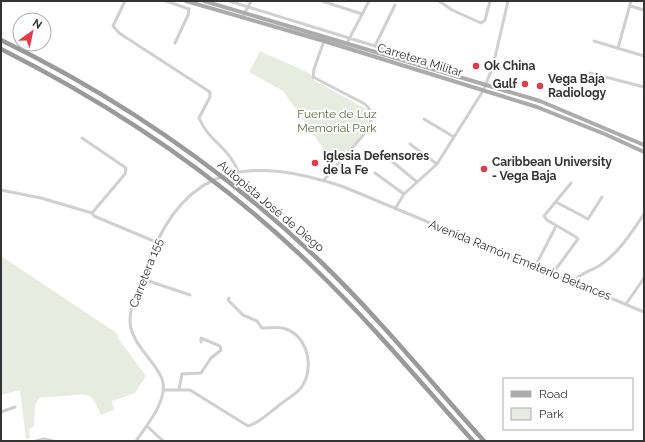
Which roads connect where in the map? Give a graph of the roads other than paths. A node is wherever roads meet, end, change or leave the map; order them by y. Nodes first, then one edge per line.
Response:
1 (126, 1) edge
2 (166, 1) edge
3 (186, 1) edge
4 (204, 1) edge
5 (229, 1) edge
6 (251, 1) edge
7 (322, 1) edge
8 (369, 1) edge
9 (439, 1) edge
10 (490, 1) edge
11 (508, 1) edge
12 (631, 1) edge
13 (328, 2) edge
14 (195, 4) junction
15 (395, 5) dead end
16 (630, 6) junction
17 (246, 7) junction
18 (189, 8) junction
19 (644, 10) edge
20 (362, 14) junction
21 (243, 16) junction
22 (350, 38) junction
23 (1, 40) edge
24 (594, 40) dead end
25 (324, 41) junction
26 (175, 43) dead end
27 (347, 43) junction
28 (375, 46) junction
29 (618, 48) junction
30 (1, 49) edge
31 (392, 56) junction
32 (644, 56) edge
33 (590, 73) dead end
34 (486, 85) junction
35 (644, 87) edge
36 (483, 90) junction
37 (424, 119) dead end
38 (454, 137) junction
39 (82, 138) dead end
40 (410, 144) dead end
41 (644, 145) edge
42 (644, 152) edge
43 (388, 158) dead end
44 (437, 164) junction
45 (238, 171) junction
46 (376, 173) dead end
47 (323, 181) junction
48 (417, 182) junction
49 (571, 183) dead end
50 (1, 190) edge
51 (404, 194) junction
52 (602, 197) dead end
53 (556, 202) junction
54 (395, 209) junction
55 (92, 213) junction
56 (644, 214) edge
57 (556, 226) junction
58 (156, 242) junction
59 (534, 266) junction
60 (553, 274) junction
61 (644, 278) edge
62 (143, 279) junction
63 (573, 282) junction
64 (190, 295) dead end
65 (229, 298) dead end
66 (626, 304) junction
67 (644, 312) edge
68 (201, 342) dead end
69 (179, 389) junction
70 (163, 390) junction
71 (15, 407) dead end
72 (1, 412) edge
73 (147, 426) junction
74 (36, 441) edge
75 (53, 441) edge
76 (136, 441) edge
77 (163, 441) edge
78 (473, 441) edge
79 (484, 441) edge

1 - 45 street
2 - 18 street
3 - 14 main road, Carretera Militar
4 - 21 main road, Carretera Militar
5 - 17 street
6 - 17 street
7 - 13 street
8 - 20 street
9 - 10 street
11 - 34 street
12 - 16 street
13 - 20 street
14 - 18 street
14 - 21 main road, Carretera Militar
15 - 28 street
16 - 19 street
16 - 29 street
17 - 21 street
17 - 22 street
18 - 26 street
20 - 22 street
21 - 25 main road, Carretera Militar
21 - 27 main road, Carretera Militar
22 - 27 street
22 - 28 street
23 - 79 highway, Autopista José de Diego
24 - 29 street
25 - 36 main road, Carretera Militar
25 - 47 street
27 - 31 main road, Carretera Militar
28 - 31 street
29 - 32 street
30 - 78 highway, Autopista José de Diego
31 - 34 main road, Carretera Militar
33 - 35 street
34 - 36 street
34 - 41 main road, Carretera Militar
36 - 38 street
36 - 42 main road, Carretera Militar
37 - 38 street
38 - 44 street
39 - 55 street
40 - 44 street
43 - 48 street
44 - 48 street
45 - 47 street, Carretera 155
45 - 58 street, Carretera 155
46 - 51 street
47 - 54 street, Carretera 155
48 - 51 street
49 - 53 street
50 - 55 street
51 - 54 street
52 - 53 street
53 - 57 street
54 - 59 street, Avenida Ramón Emeterio Betances
55 - 58 street
56 - 63 street
57 - 59 street
57 - 60 street
58 - 62 street, Carretera 155
59 - 60 street, Avenida Ramón Emeterio Betances
60 - 63 street, Avenida Ramón Emeterio Betances
61 - 66 street
62 - 64 street
62 - 70 street, Carretera 155
63 - 66 street, Avenida Ramón Emeterio Betances
65 - 69 street
66 - 67 street, Avenida Ramón Emeterio Betances
68 - 69 street
69 - 70 street
70 - 73 street
71 - 72 street
73 - 76 street
73 - 77 street
74 - 75 street

